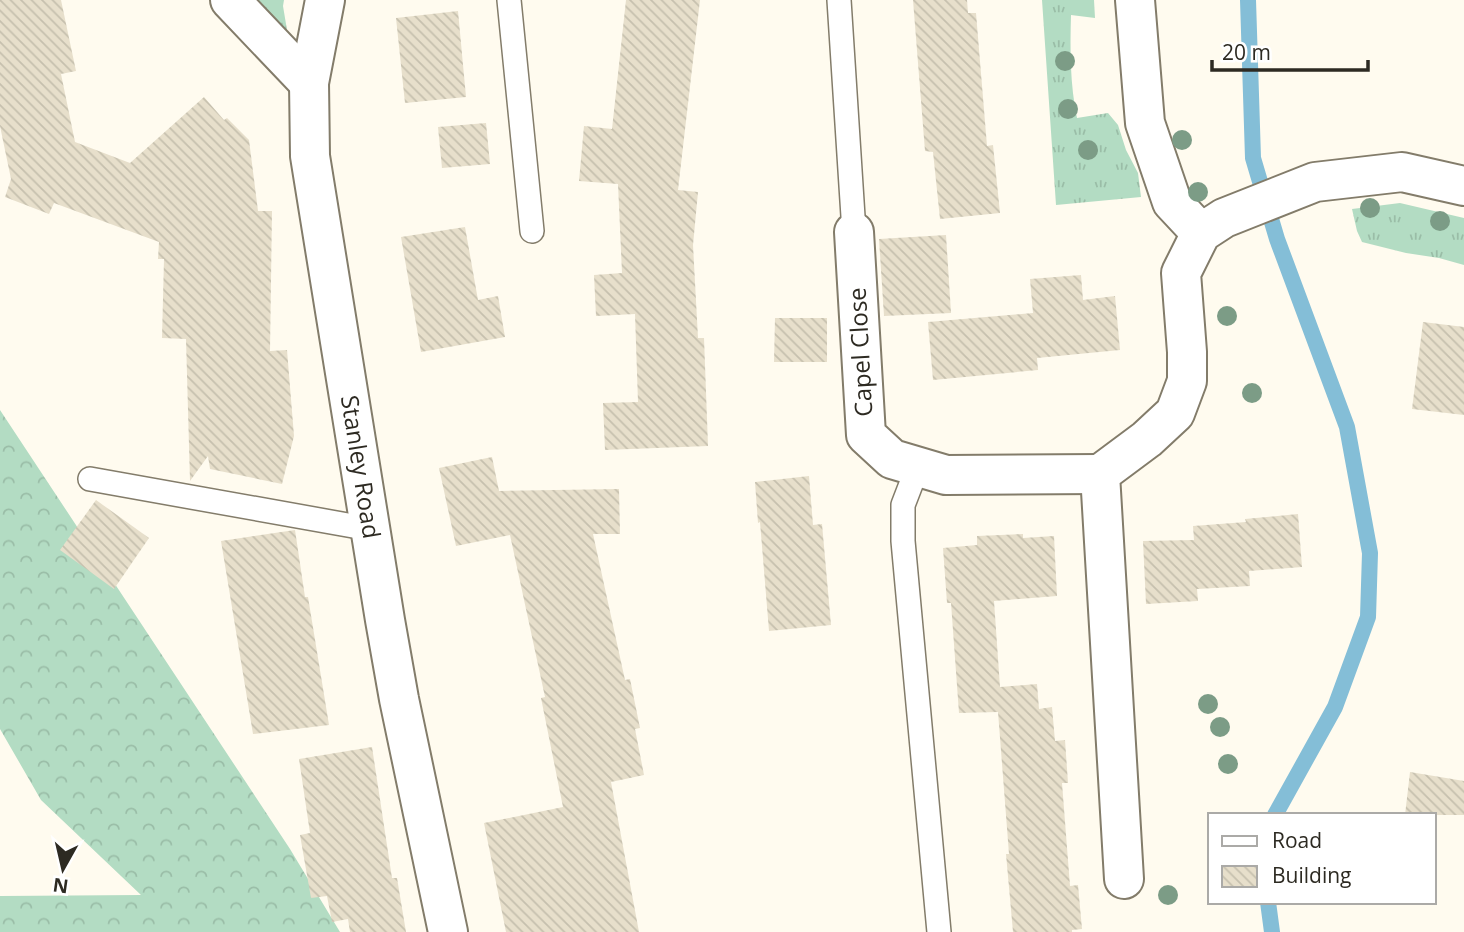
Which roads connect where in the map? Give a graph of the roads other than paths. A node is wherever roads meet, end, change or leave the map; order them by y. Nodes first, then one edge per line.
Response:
1 (230, 0) edge
2 (326, 0) edge
3 (509, 0) edge
4 (839, 0) edge
5 (1135, 0) edge
6 (309, 83) junction
7 (1464, 186) edge
8 (1212, 226) junction
9 (532, 231) dead end
10 (854, 232) joint
11 (918, 466) junction
12 (1100, 474) junction
13 (90, 478) dead end
14 (370, 529) junction
15 (1124, 879) dead end
16 (448, 932) edge
17 (939, 932) edge

1 - 6 street
2 - 6 street, Stanley Road
3 - 9 lane
4 - 10 lane
5 - 8 street
6 - 14 street, Stanley Road
7 - 8 street
8 - 12 street
10 - 11 street, Capel Close
11 - 12 street, Capel Close
11 - 17 lane
12 - 15 street
13 - 14 lane
14 - 16 street, Stanley Road

